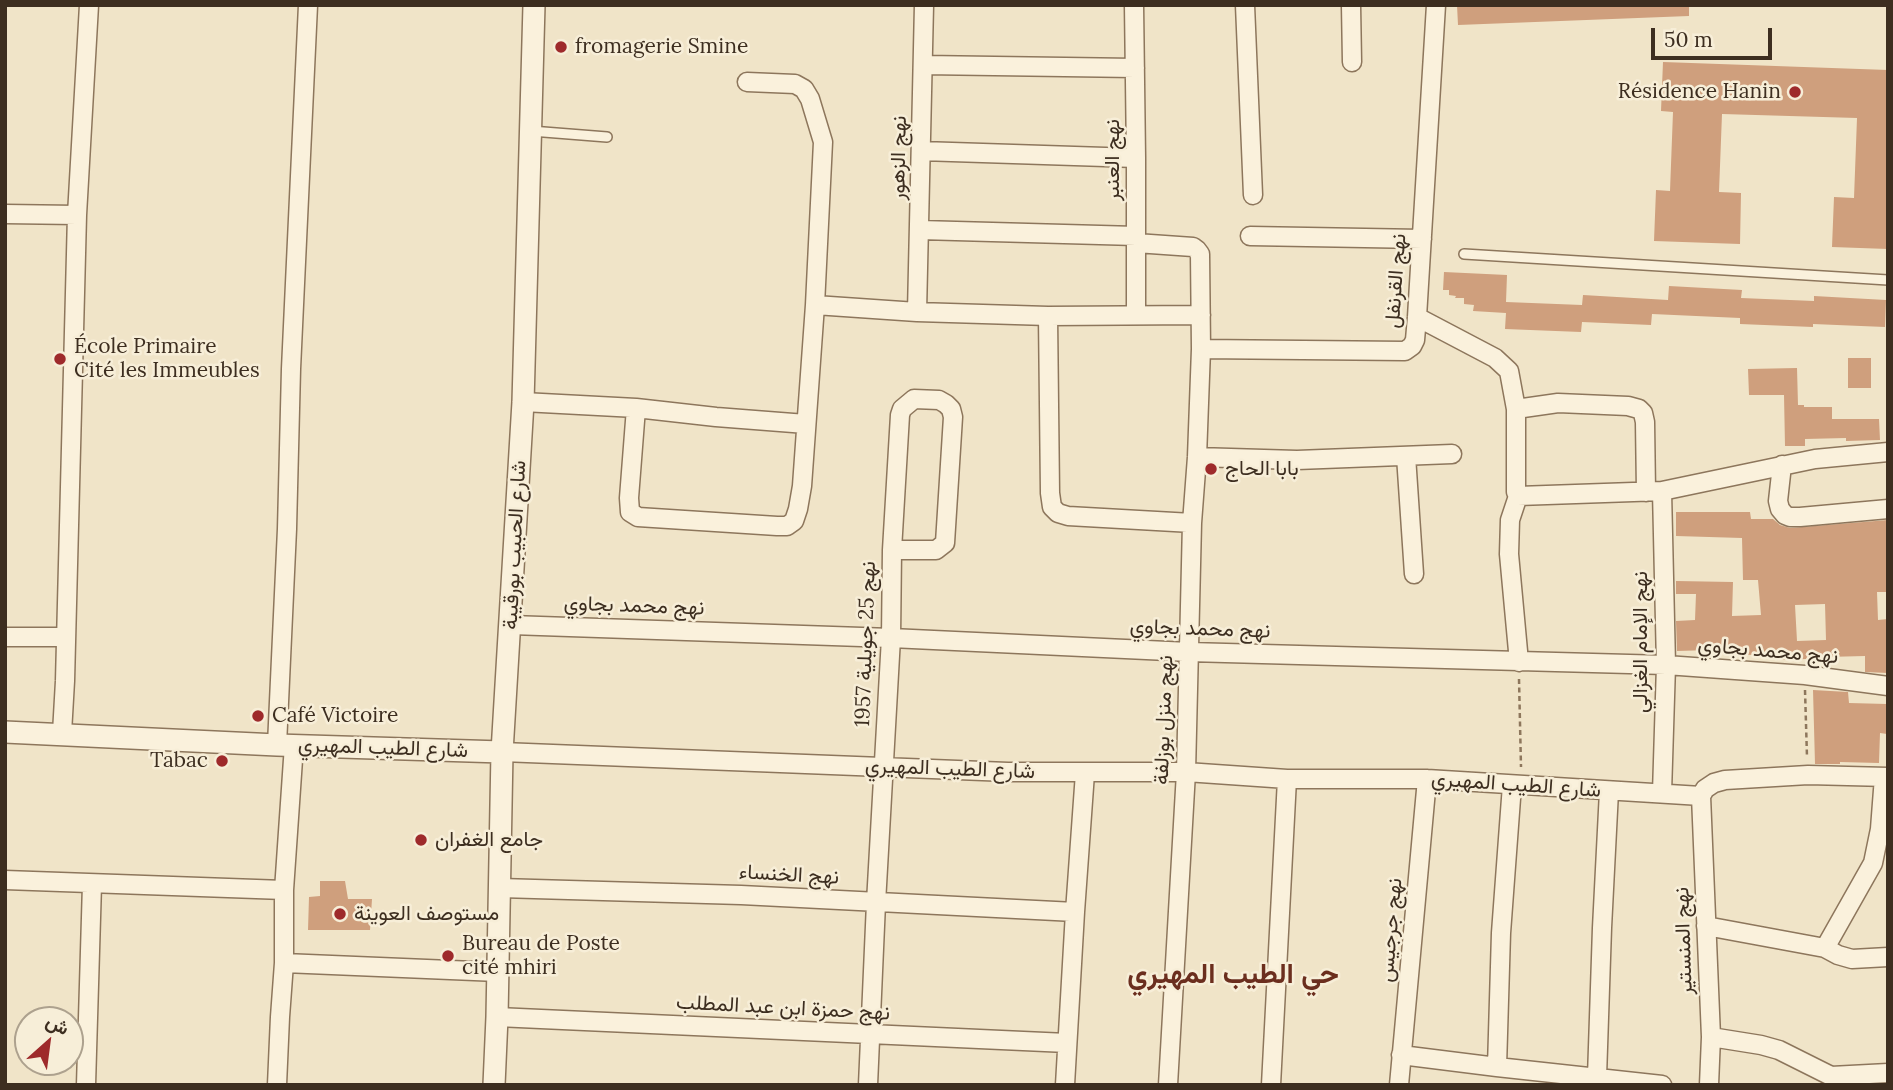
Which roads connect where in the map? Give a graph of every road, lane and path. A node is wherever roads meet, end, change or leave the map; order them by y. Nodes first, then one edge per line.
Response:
1 (89, 5) edge
2 (308, 5) edge
3 (534, 5) edge
4 (924, 5) edge
5 (1134, 5) edge
6 (1245, 5) edge
7 (1351, 5) edge
8 (1436, 5) edge
9 (1352, 62) dead end
10 (924, 65) junction
11 (1135, 68) junction
12 (747, 82) dead end
13 (530, 131) junction
14 (607, 137) dead end
15 (921, 151) junction
16 (1136, 158) junction
17 (1253, 195) dead end
18 (5, 214) edge
19 (77, 215) junction
20 (920, 230) junction
21 (1251, 236) dead end
22 (1136, 239) junction
23 (1422, 239) junction
24 (1464, 254) dead end
25 (1888, 280) edge
26 (815, 305) junction
27 (917, 312) junction
28 (1136, 314) junction
29 (1201, 315) junction
30 (1048, 316) junction
31 (1417, 317) junction
32 (1201, 349) junction
33 (523, 401) junction
34 (636, 408) junction
35 (1516, 409) junction
36 (806, 424) junction
37 (1888, 452) edge
38 (1452, 454) dead end
39 (1406, 456) junction
40 (1197, 457) junction
41 (1782, 465) junction
42 (1654, 491) junction
43 (1518, 496) junction
44 (1888, 509) edge
45 (1192, 523) junction
46 (892, 550) junction
47 (1414, 574) dead end
48 (510, 625) junction
49 (5, 637) edge
50 (65, 637) junction
51 (891, 638) junction
52 (1189, 652) junction
53 (1519, 662) junction
54 (1666, 665) junction
55 (1805, 675) junction
56 (1888, 686) edge
57 (5, 732) edge
58 (62, 733) junction
59 (285, 745) junction
60 (502, 752) junction
61 (884, 768) junction
62 (1186, 772) junction
63 (1085, 773) junction
64 (1808, 775) junction
65 (1886, 777) edge
66 (1287, 779) junction
67 (1427, 779) junction
68 (1516, 785) junction
69 (1609, 791) junction
70 (1662, 793) junction
71 (1701, 796) junction
72 (1880, 863) edge
73 (5, 880) edge
74 (92, 884) junction
75 (500, 888) junction
76 (284, 890) junction
77 (876, 903) junction
78 (1074, 912) junction
79 (1706, 926) junction
80 (1825, 948) junction
81 (1888, 957) edge
82 (284, 963) junction
83 (498, 972) junction
84 (497, 1017) junction
85 (870, 1035) junction
86 (1710, 1037) junction
87 (1067, 1043) junction
88 (1401, 1055) junction
89 (1497, 1067) junction
90 (1888, 1073) edge
91 (1597, 1077) junction
92 (1830, 1081) edge
93 (86, 1085) edge
94 (277, 1085) edge
95 (494, 1085) edge
96 (868, 1085) edge
97 (1065, 1085) edge
98 (1168, 1085) edge
99 (1271, 1085) edge
100 (1398, 1085) edge
101 (1662, 1085) edge
102 (1709, 1085) edge

1 - 19 street
2 - 59 street
3 - 13 street, شارع الحبيب بورقيبة
4 - 10 street, نهج الزهور
5 - 11 street, نهج العنبر
6 - 17 street
7 - 9 street
8 - 23 street, نهج القرنفل
10 - 11 street
10 - 15 street, نهج الزهور
11 - 16 street, نهج العنبر
12 - 26 street
13 - 14 lane
13 - 33 street, شارع الحبيب بورقيبة
15 - 16 street
15 - 20 street, نهج الزهور
16 - 22 street, نهج العنبر
18 - 19 street
19 - 50 street
20 - 22 street
20 - 27 street, نهج الزهور
21 - 23 street
22 - 28 street, نهج العنبر
22 - 29 street, نهج منزل بوزلفة
23 - 31 street, نهج القرنفل
24 - 25 lane
26 - 27 street
26 - 36 street
27 - 30 street
28 - 29 street
28 - 30 street
29 - 32 street, نهج منزل بوزلفة
30 - 45 street
31 - 32 street, نهج القرنفل
31 - 35 street
32 - 40 street, نهج منزل بوزلفة
33 - 34 street
33 - 48 street, شارع الحبيب بورقيبة
34 - 36 street
34 - 36 street
35 - 42 street, نهج الإمام الغزالي
35 - 43 street
37 - 41 street
38 - 39 street
39 - 40 street
39 - 47 street
40 - 45 street, نهج منزل بوزلفة
41 - 42 street
41 - 44 street
42 - 43 street
42 - 54 street, نهج الإمام الغزالي
43 - 53 street
45 - 52 street, نهج منزل بوزلفة
46 - 46 street, نهج 25 جويلية 1957
46 - 51 street, نهج 25 جويلية 1957
48 - 51 street, نهج محمد بجاوي
48 - 60 street, شارع الحبيب بورقيبة
49 - 50 street
50 - 58 street
51 - 52 street, نهج محمد بجاوي
51 - 61 street, نهج 25 جويلية 1957
52 - 53 street, نهج محمد بجاوي
52 - 62 street, نهج منزل بوزلفة
53 - 54 street, نهج محمد بجاوي
53 - 68 path
54 - 55 street, نهج محمد بجاوي
54 - 70 street, نهج الإمام الغزالي
55 - 56 street, نهج محمد بجاوي
55 - 64 path
57 - 58 street, شارع الطيب المهيري
58 - 59 street, شارع الطيب المهيري
59 - 60 street, شارع الطيب المهيري
59 - 76 street
60 - 61 street, شارع الطيب المهيري
60 - 75 street, شارع الحبيب بورقيبة
61 - 63 street, شارع الطيب المهيري
61 - 77 street, نهج 25 جويلية 1957
62 - 63 street, شارع الطيب المهيري
62 - 66 street, شارع الطيب المهيري
62 - 98 street, نهج منزل بوزلفة
63 - 78 street
64 - 65 street
64 - 71 street
65 - 72 street
66 - 67 street, شارع الطيب المهيري
66 - 99 street
67 - 68 street, شارع الطيب المهيري
67 - 88 street, نهج جرجيس
68 - 69 street, شارع الطيب المهيري
68 - 89 street
69 - 70 street, شارع الطيب المهيري
69 - 91 street
70 - 71 street, شارع الطيب المهيري
71 - 79 street, نهج المنستير
72 - 80 street
73 - 74 street
74 - 76 street
74 - 93 street
75 - 77 street, نهج الخنساء
75 - 83 street, شارع الحبيب بورقيبة
76 - 82 street
77 - 78 street, نهج الخنساء
77 - 85 street, نهج 25 جويلية 1957
78 - 87 street
79 - 80 street
79 - 86 street, نهج المنستير
80 - 81 street
82 - 83 street
82 - 94 street
83 - 84 street, شارع الحبيب بورقيبة
84 - 85 street, نهج حمزة ابن عبد المطلب
84 - 95 street, شارع الحبيب بورقيبة
85 - 87 street, نهج حمزة ابن عبد المطلب
85 - 96 street, نهج 25 جويلية 1957
86 - 92 street
86 - 102 street, نهج المنستير
87 - 97 street
88 - 89 street
88 - 100 street, نهج جرجيس
89 - 91 street
90 - 92 street
91 - 101 street

